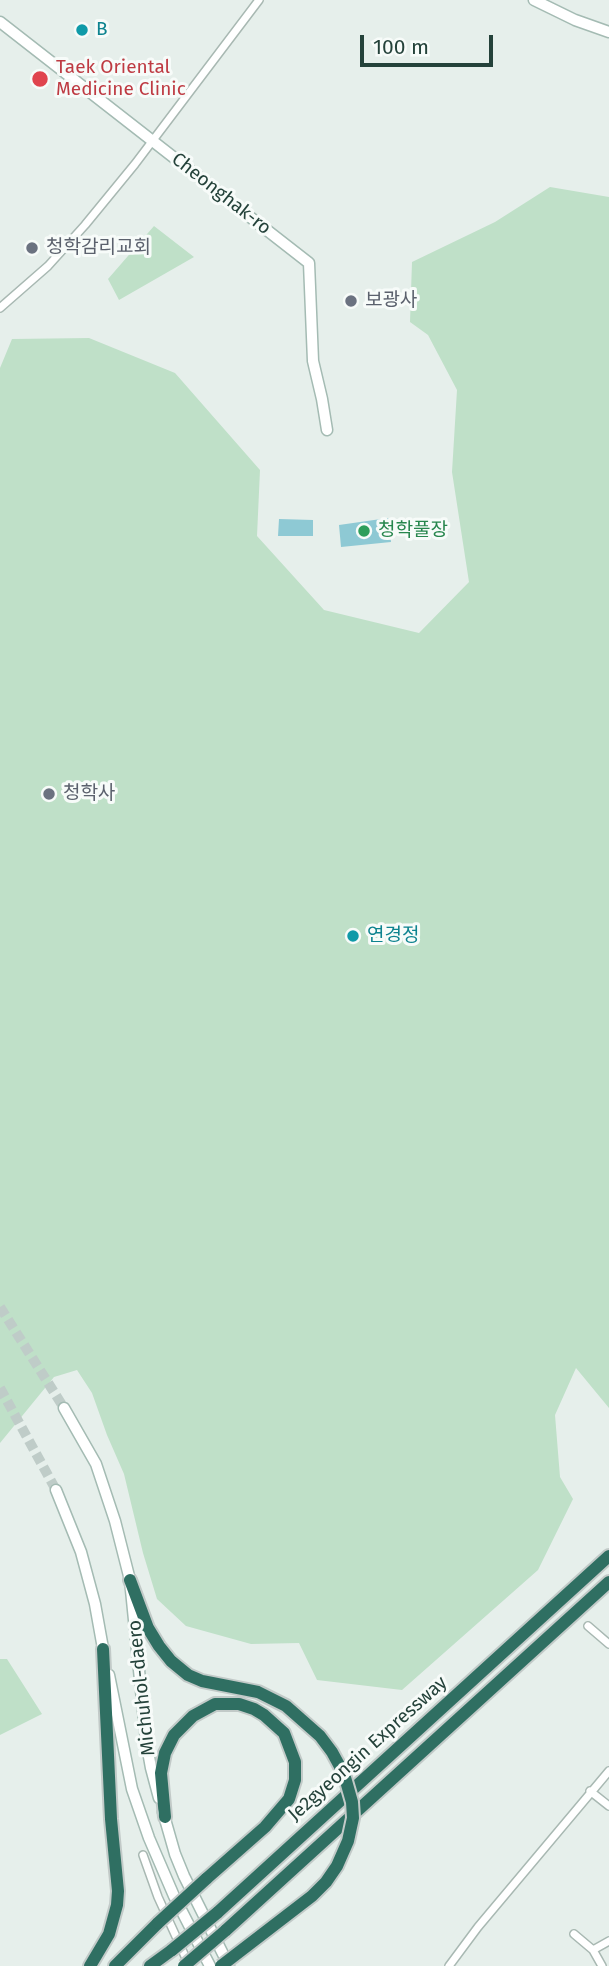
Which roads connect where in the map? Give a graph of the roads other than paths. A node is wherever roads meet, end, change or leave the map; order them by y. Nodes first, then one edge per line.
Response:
1 (259, 0) edge
2 (534, 0) edge
3 (0, 22) edge
4 (609, 32) edge
5 (152, 140) junction
6 (0, 307) edge
7 (327, 430) dead end
8 (64, 1408) tunnel mouth
9 (56, 1490) tunnel mouth
10 (609, 1556) edge
11 (130, 1580) junction
12 (609, 1582) edge
13 (588, 1626) dead end
14 (609, 1644) edge
15 (103, 1649) junction
16 (609, 1771) edge
17 (590, 1791) junction
18 (609, 1806) edge
19 (164, 1817) junction
20 (143, 1856) dead end
21 (573, 1934) dead end
22 (609, 1941) edge
23 (593, 1950) junction
24 (90, 1966) edge
25 (115, 1966) edge
26 (150, 1966) edge
27 (184, 1966) edge
28 (190, 1966) edge
29 (210, 1966) edge
30 (221, 1966) edge
31 (229, 1966) edge
32 (450, 1966) edge
33 (602, 1966) edge

1 - 5 street
2 - 4 main road
3 - 5 main road, Cheonghak-ro
5 - 6 street
5 - 7 main road, Cheonghak-ro
8 - 11 main road, Michuhol-daero
9 - 15 main road, Michuhol-daero
10 - 26 highway, Je2gyeongin Expressway, bridge
11 - 19 main road, Michuhol-daero
11 - 30 highway, bridge
12 - 27 highway, Je2gyeongin Expressway, bridge
13 - 14 street
15 - 24 highway
15 - 29 main road, Michuhol-daero
16 - 17 street
17 - 18 street
17 - 32 street
19 - 25 highway, bridge
19 - 31 main road, Michuhol-daero
20 - 28 street
21 - 23 street
22 - 23 street
23 - 33 street

